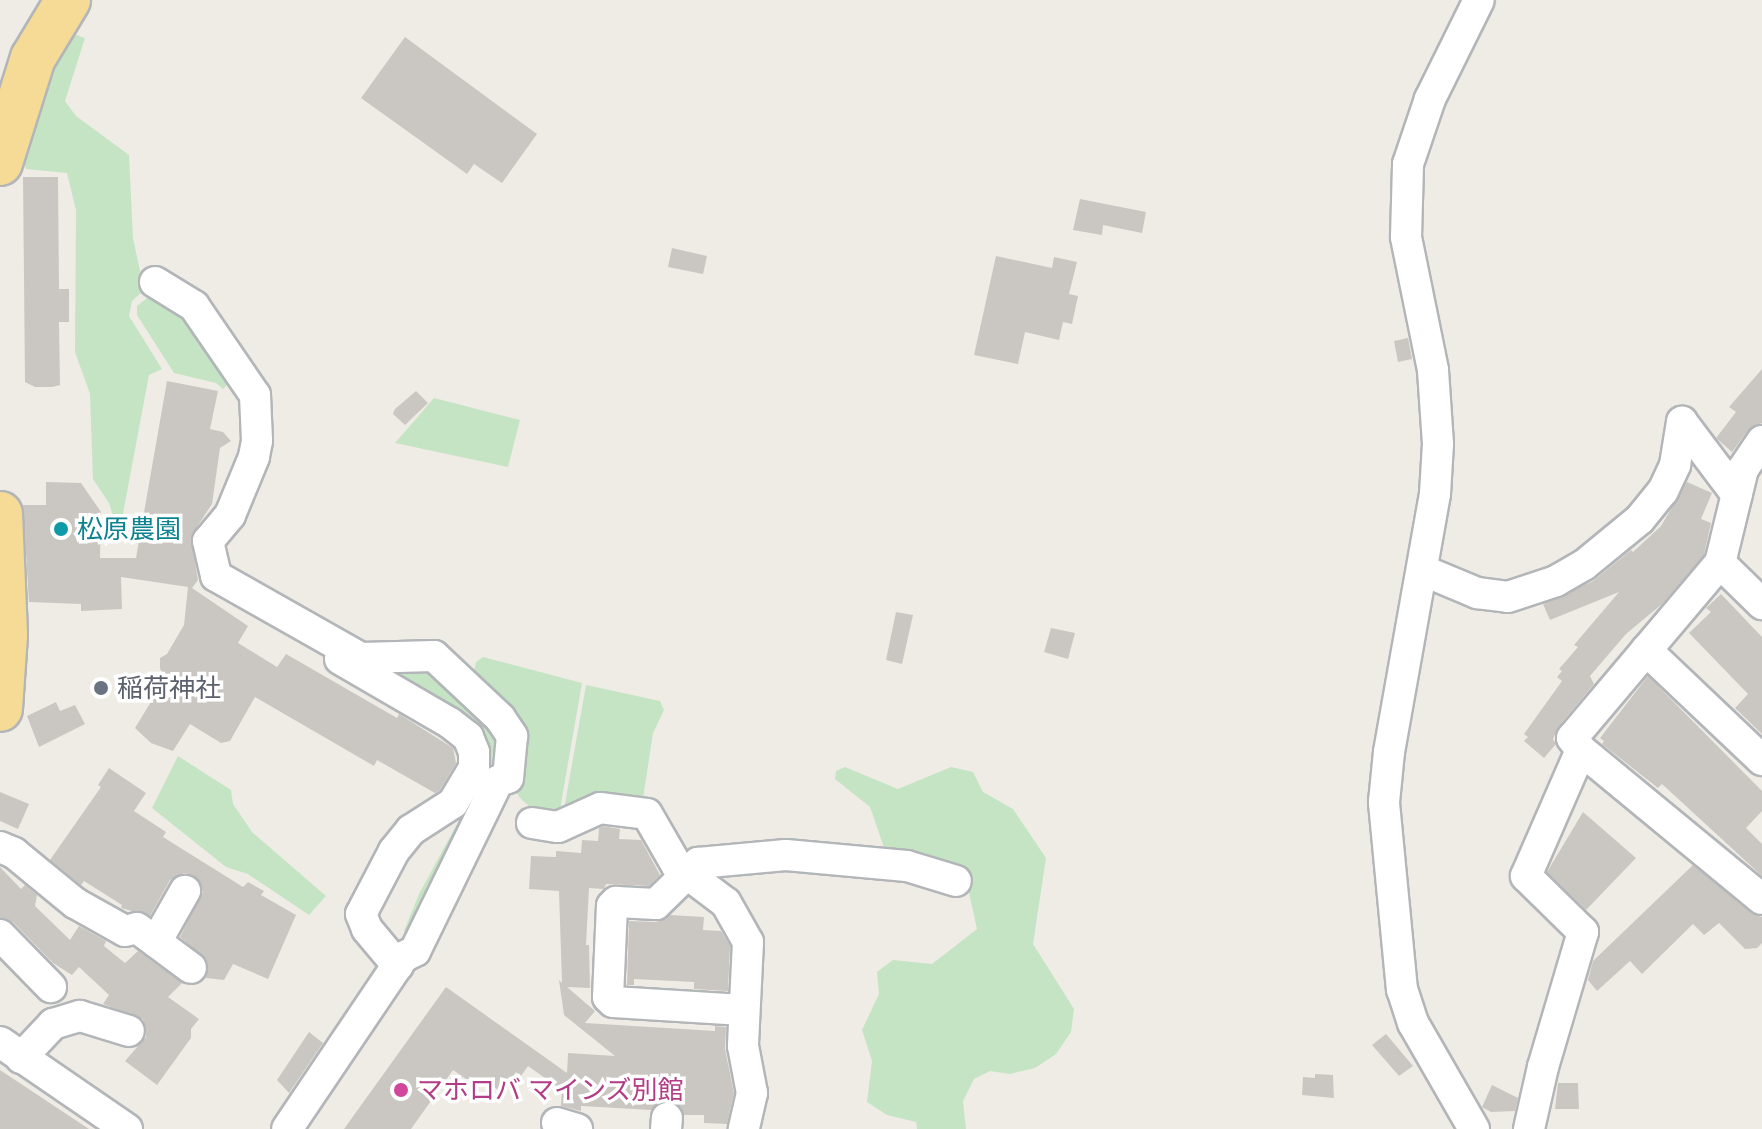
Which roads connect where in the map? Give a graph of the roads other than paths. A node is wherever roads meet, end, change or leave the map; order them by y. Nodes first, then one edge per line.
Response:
1 (68, 0) edge
2 (1479, 0) edge
3 (0, 163) edge
4 (155, 282) dead end
5 (1762, 441) edge
6 (1737, 495) junction
7 (0, 514) edge
8 (0, 526) edge
9 (1720, 563) junction
10 (1422, 570) junction
11 (1758, 593) edge
12 (285, 615) junction
13 (1646, 650) junction
14 (1, 702) edge
15 (1581, 750) junction
16 (1762, 760) edge
17 (532, 823) dead end
18 (0, 847) edge
19 (687, 877) junction
20 (956, 881) dead end
21 (185, 891) dead end
22 (1762, 899) edge
23 (0, 935) edge
24 (156, 942) junction
25 (398, 966) junction
26 (191, 968) dead end
27 (51, 987) dead end
28 (743, 1010) junction
29 (129, 1031) dead end
30 (11, 1050) edge
31 (127, 1129) edge
32 (287, 1129) edge
33 (744, 1129) edge
34 (1474, 1129) edge
35 (1529, 1129) edge

1 - 3 highway
2 - 10 street
4 - 12 street
5 - 6 street
6 - 9 street
6 - 10 street
7 - 8 highway
8 - 14 highway
9 - 11 street
9 - 13 street
10 - 34 street
12 - 25 street
12 - 25 street
13 - 15 street
13 - 16 street
15 - 22 street
15 - 35 street
17 - 19 street
18 - 24 street
19 - 20 street
19 - 28 street
19 - 28 street
21 - 24 street
23 - 27 street
24 - 26 street
25 - 32 street
28 - 33 street
29 - 30 street
30 - 31 street

